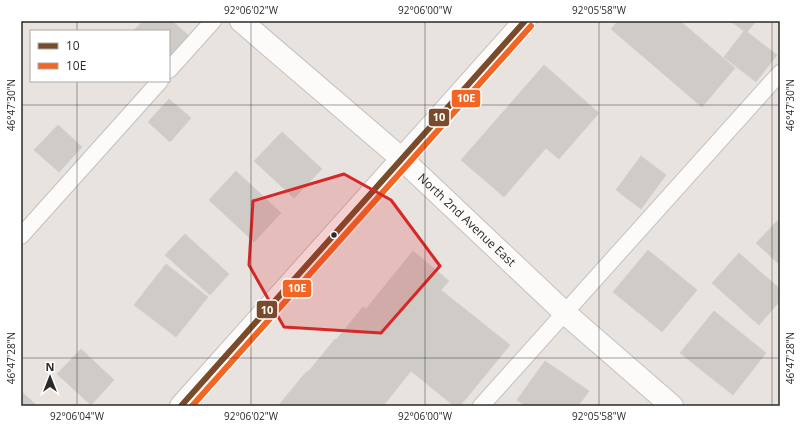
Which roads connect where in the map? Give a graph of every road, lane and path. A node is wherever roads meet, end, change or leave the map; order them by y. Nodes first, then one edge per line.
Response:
1 (213, 21) edge
2 (242, 21) edge
3 (525, 21) edge
4 (170, 69) edge
5 (780, 73) edge
6 (159, 82) edge
7 (402, 159) junction
8 (21, 236) edge
9 (565, 313) junction
10 (181, 406) edge
11 (481, 406) edge
12 (672, 406) edge

1 - 4 lane
2 - 7 street, North 2nd Avenue East
3 - 7 street
5 - 9 lane
6 - 8 lane
7 - 9 street, North 2nd Avenue East
7 - 10 street
9 - 11 lane
9 - 12 street, North 2nd Avenue East

